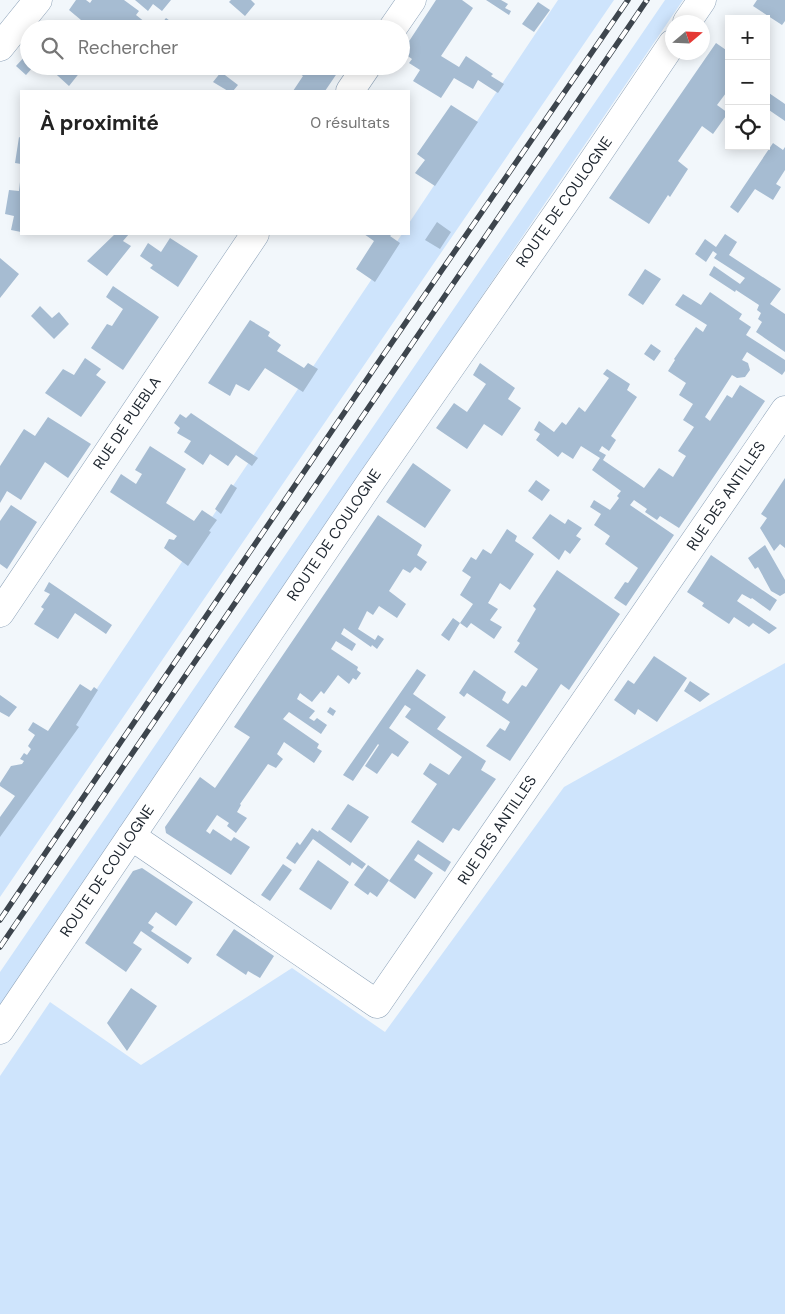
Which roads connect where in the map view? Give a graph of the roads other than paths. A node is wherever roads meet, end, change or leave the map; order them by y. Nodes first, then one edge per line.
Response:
1 (38, 0) edge
2 (412, 0) edge
3 (702, 0) edge
4 (692, 15) edge
5 (22, 20) edge
6 (398, 20) edge
7 (20, 22) edge
8 (0, 47) edge
9 (665, 54) edge
10 (361, 75) edge
11 (351, 90) edge
12 (254, 235) edge
13 (785, 410) edge
14 (0, 613) edge
15 (131, 836) junction
16 (0, 1030) edge

1 - 5 street
2 - 6 street
3 - 4 street
7 - 8 street
9 - 15 street, ROUTE DE COULOGNE
10 - 11 street
12 - 14 street, RUE DE PUEBLA
13 - 15 street, RUE DES ANTILLES
15 - 16 street, ROUTE DE COULOGNE

